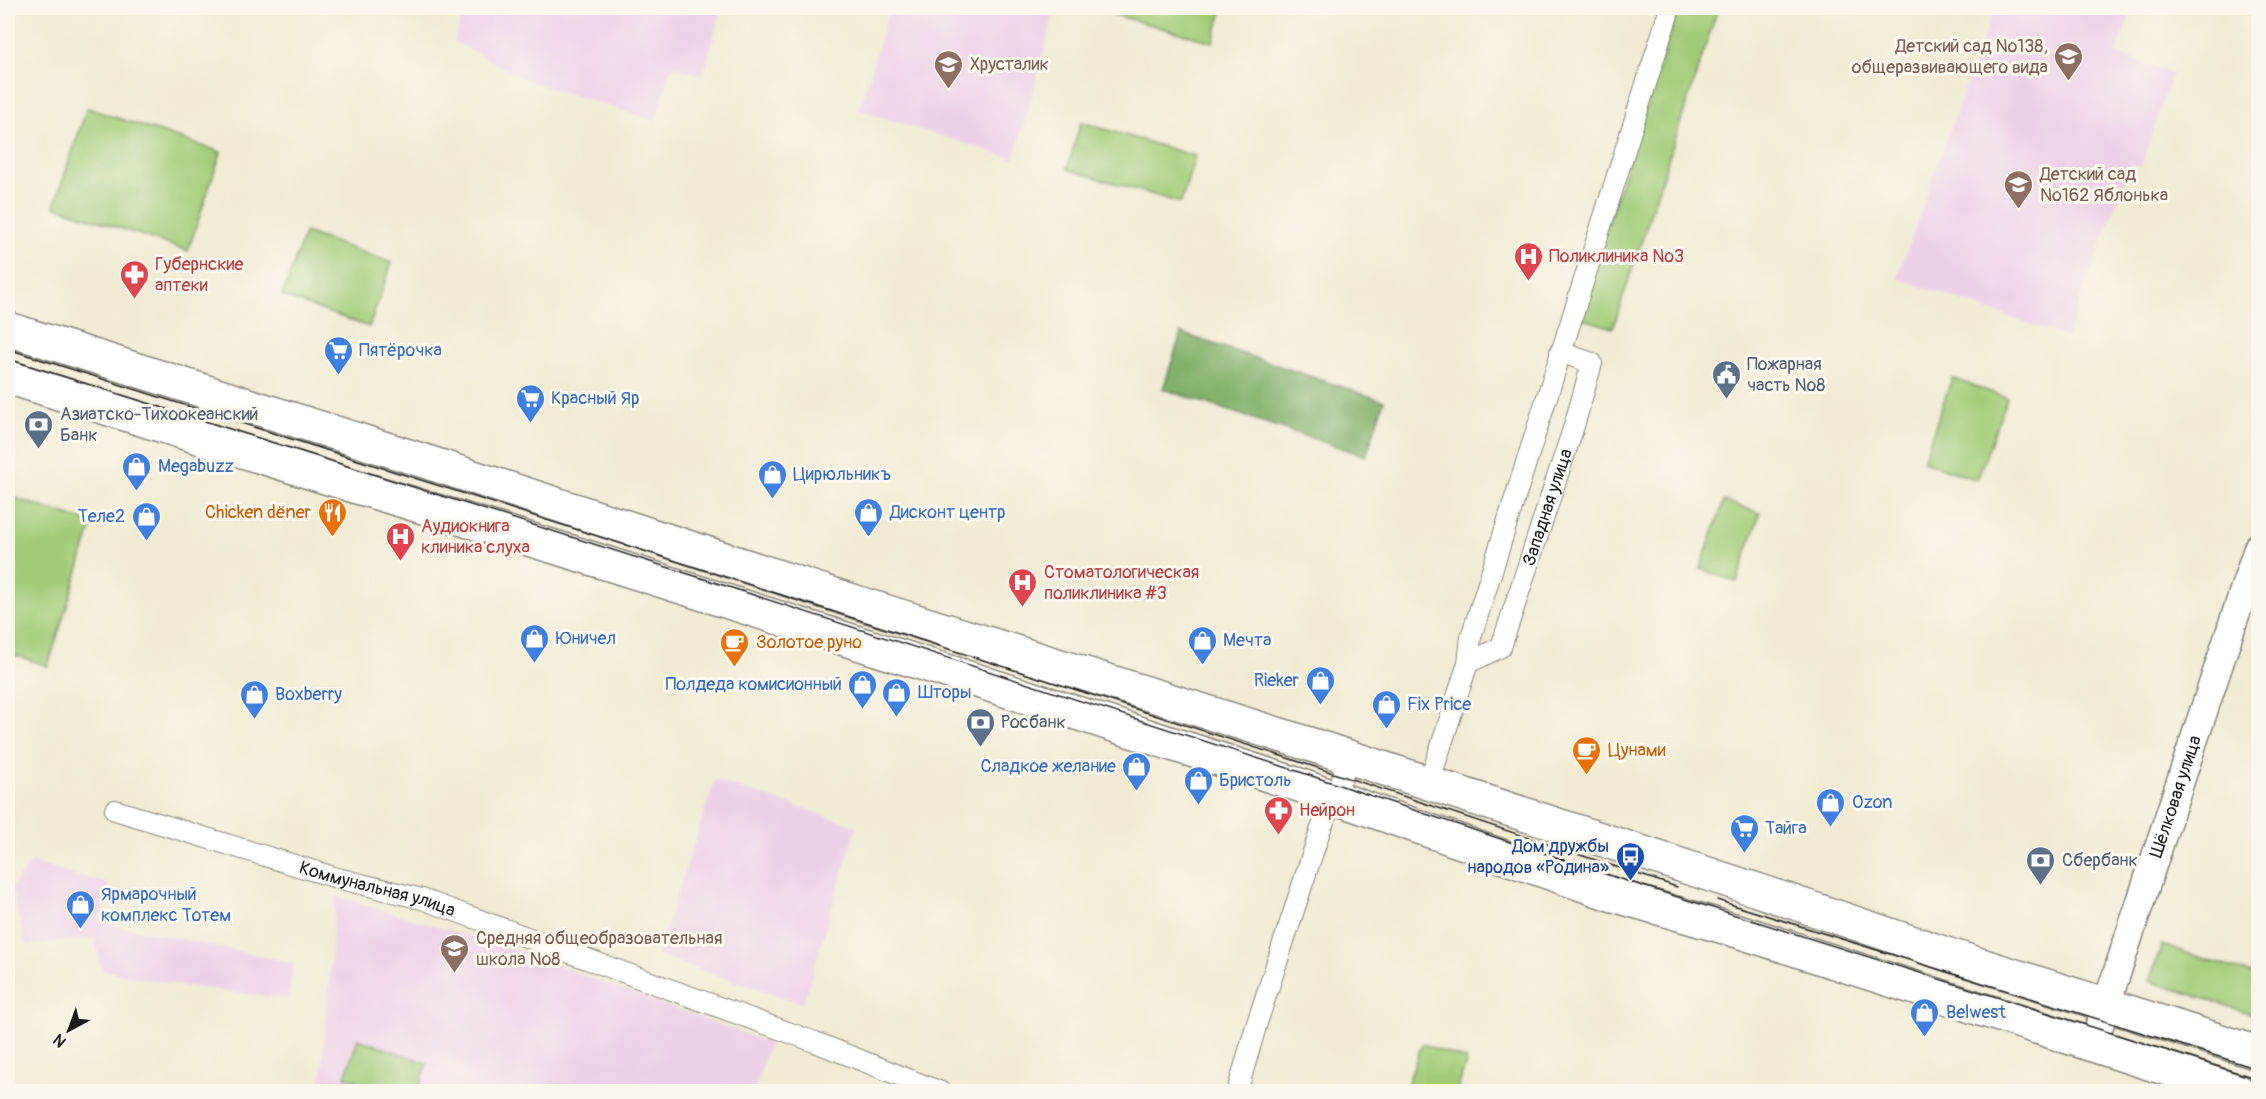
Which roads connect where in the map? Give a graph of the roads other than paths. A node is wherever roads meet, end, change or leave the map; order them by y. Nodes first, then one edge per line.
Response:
1 (1670, 8) edge
2 (8, 329) edge
3 (1560, 352) junction
4 (8, 377) edge
5 (2259, 547) edge
6 (1468, 663) junction
7 (1350, 758) junction
8 (1429, 783) junction
9 (1334, 799) junction
10 (115, 810) dead end
11 (2105, 1005) junction
12 (2093, 1045) junction
13 (2259, 1053) edge
14 (941, 1092) edge
15 (1237, 1092) edge
16 (2239, 1092) edge

1 - 3 street, Западная улица
2 - 7 highway
3 - 6 street, Западная улица
3 - 6 street, Западная улица
4 - 9 highway
5 - 11 street, Шёлковая улица
6 - 8 street, Западная улица
7 - 8 highway
7 - 9 street
8 - 11 highway
9 - 12 highway
9 - 15 street
10 - 14 street, Коммунальная улица
11 - 12 street, Шёлковая улица
11 - 13 highway
12 - 16 highway

